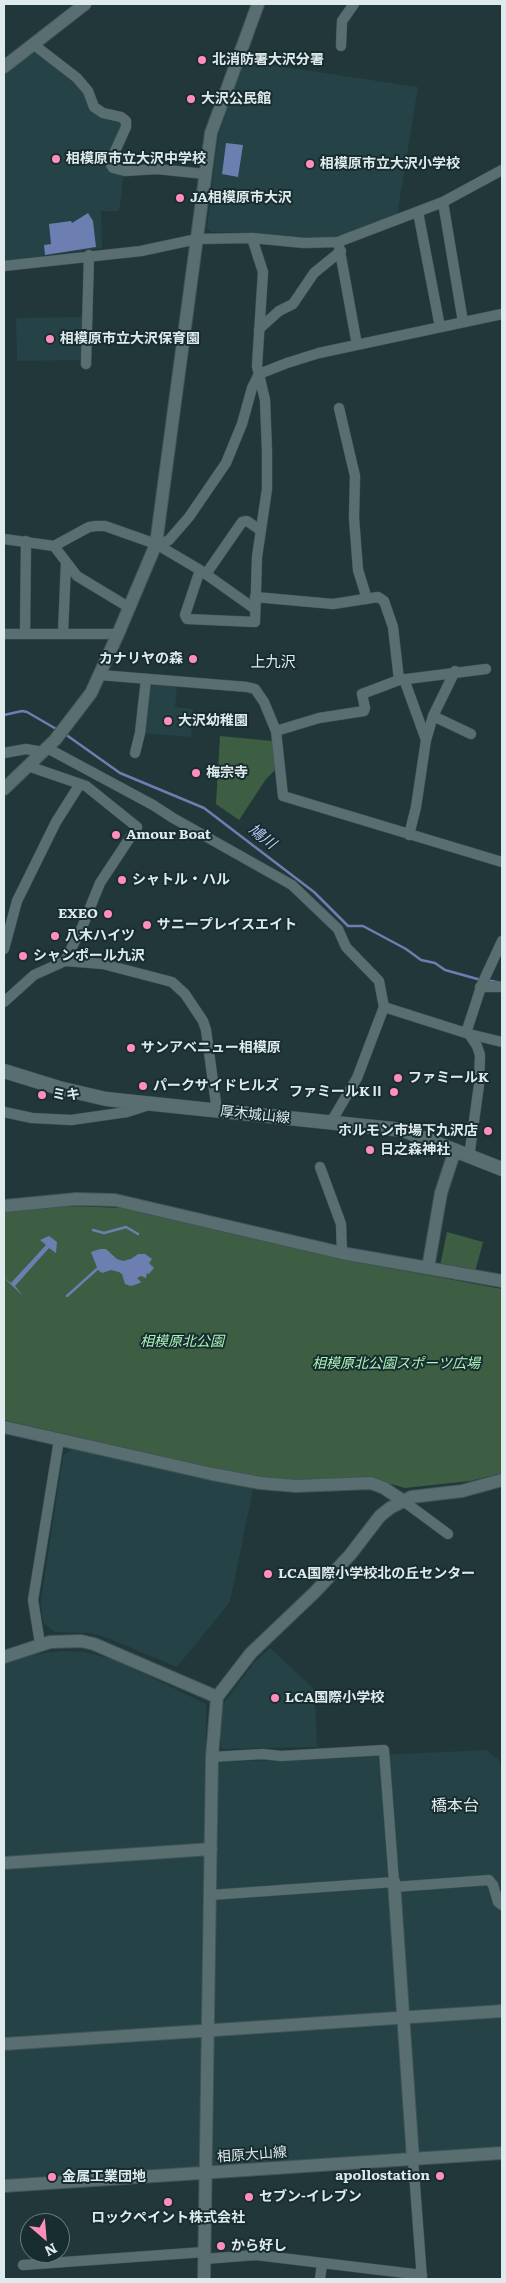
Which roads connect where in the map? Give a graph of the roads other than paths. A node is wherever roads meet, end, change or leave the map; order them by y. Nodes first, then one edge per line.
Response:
1 (85, 4) edge
2 (258, 4) edge
3 (354, 4) edge
4 (34, 44) junction
5 (342, 46) dead end
6 (4, 67) edge
7 (502, 170) edge
8 (205, 174) junction
9 (443, 202) junction
10 (418, 212) junction
11 (252, 238) junction
12 (197, 239) junction
13 (339, 247) junction
14 (89, 256) junction
15 (4, 266) edge
16 (502, 314) edge
17 (463, 322) junction
18 (440, 327) junction
19 (259, 329) junction
20 (357, 345) junction
21 (86, 364) dead end
22 (260, 374) junction
23 (339, 408) dead end
24 (260, 530) junction
25 (4, 540) edge
26 (26, 541) junction
27 (156, 544) junction
28 (54, 546) junction
29 (66, 563) junction
30 (203, 572) junction
31 (255, 596) junction
32 (366, 599) junction
33 (130, 608) junction
34 (255, 610) junction
35 (25, 633) junction
36 (63, 633) junction
37 (4, 634) edge
38 (118, 634) junction
39 (486, 669) dead end
40 (455, 671) junction
41 (100, 675) junction
42 (146, 679) junction
43 (401, 679) junction
44 (433, 716) junction
45 (276, 731) junction
46 (471, 734) dead end
47 (426, 740) junction
48 (46, 749) junction
49 (4, 753) edge
50 (135, 753) dead end
51 (28, 766) junction
52 (80, 784) junction
53 (4, 788) edge
54 (409, 835) junction
55 (502, 862) edge
56 (502, 941) edge
57 (4, 949) edge
58 (65, 961) junction
59 (481, 986) junction
60 (502, 987) edge
61 (4, 1002) edge
62 (384, 1007) junction
63 (467, 1034) junction
64 (502, 1042) edge
65 (4, 1071) edge
66 (150, 1105) junction
67 (217, 1111) junction
68 (4, 1112) edge
69 (331, 1122) junction
70 (455, 1150) junction
71 (469, 1157) junction
72 (320, 1167) dead end
73 (502, 1169) edge
74 (4, 1206) edge
75 (342, 1253) junction
76 (428, 1268) junction
77 (502, 1281) edge
78 (4, 1427) edge
79 (59, 1440) junction
80 (502, 1480) edge
81 (402, 1500) junction
82 (448, 1534) dead end
83 (40, 1644) junction
84 (4, 1657) edge
85 (217, 1697) junction
86 (212, 1757) junction
87 (211, 1849) junction
88 (4, 1862) edge
89 (394, 1884) junction
90 (210, 1895) junction
91 (502, 1905) edge
92 (502, 2011) edge
93 (404, 2017) junction
94 (208, 2032) junction
95 (4, 2044) edge
96 (502, 2153) edge
97 (413, 2159) junction
98 (205, 2173) junction
99 (4, 2186) edge
100 (204, 2256) junction
101 (322, 2264) junction
102 (23, 2265) dead end
103 (422, 2277) edge
104 (204, 2279) edge
105 (320, 2279) edge

1 - 4 street
2 - 8 street
3 - 5 street
4 - 6 street
4 - 8 street
7 - 9 street
8 - 12 street
9 - 10 street
9 - 17 street
10 - 13 street
10 - 18 street
11 - 12 street
11 - 13 street
11 - 19 street
12 - 14 street
12 - 27 street
13 - 19 street
13 - 20 street
14 - 15 street
14 - 21 street
16 - 17 street
17 - 18 street
18 - 20 street
19 - 22 street
20 - 22 street
22 - 24 street
22 - 27 street
23 - 32 street
24 - 30 street
24 - 31 street
25 - 26 street
26 - 28 street
26 - 35 street
27 - 28 street
27 - 30 street
27 - 33 street
28 - 29 street
29 - 33 street
29 - 36 street
30 - 34 street
30 - 34 street
31 - 32 street
31 - 34 street
32 - 43 street
33 - 38 street
35 - 36 street
35 - 37 street
36 - 38 street
38 - 41 street
39 - 40 street
40 - 43 street
40 - 44 street
41 - 42 street
41 - 48 street
42 - 45 street
42 - 50 street
43 - 45 street
43 - 47 street
44 - 46 street
44 - 47 street
45 - 54 street
47 - 54 street
48 - 49 street
48 - 51 street
48 - 62 street
51 - 52 street
51 - 53 street
52 - 57 street
52 - 58 street
54 - 55 street
56 - 59 street
58 - 61 street
58 - 67 street
59 - 60 street
59 - 63 street
62 - 63 street
62 - 69 street
63 - 64 street
63 - 71 street
65 - 66 main road, 厚木城山線
66 - 67 main road, 厚木城山線
66 - 68 street
67 - 69 main road, 厚木城山線
69 - 70 main road, 厚木城山線
70 - 71 main road, 厚木城山線
70 - 76 street
71 - 73 main road, 厚木城山線
72 - 75 street
74 - 75 street
75 - 76 street
76 - 77 street
78 - 79 street
79 - 81 street
79 - 83 street
80 - 81 street
81 - 82 street
81 - 85 street
83 - 84 street
83 - 85 street
85 - 86 street
86 - 87 street
86 - 89 street
87 - 88 street
87 - 90 street
89 - 90 street
89 - 91 street
89 - 93 street
90 - 94 street
92 - 93 street
93 - 94 street
93 - 97 street
94 - 95 street
94 - 98 street
96 - 97 street, 相原大山線
97 - 98 street, 相原大山線
97 - 103 street
98 - 99 street, 相原大山線
98 - 100 street
100 - 101 street
100 - 102 street
100 - 104 street
101 - 103 street
101 - 105 street

